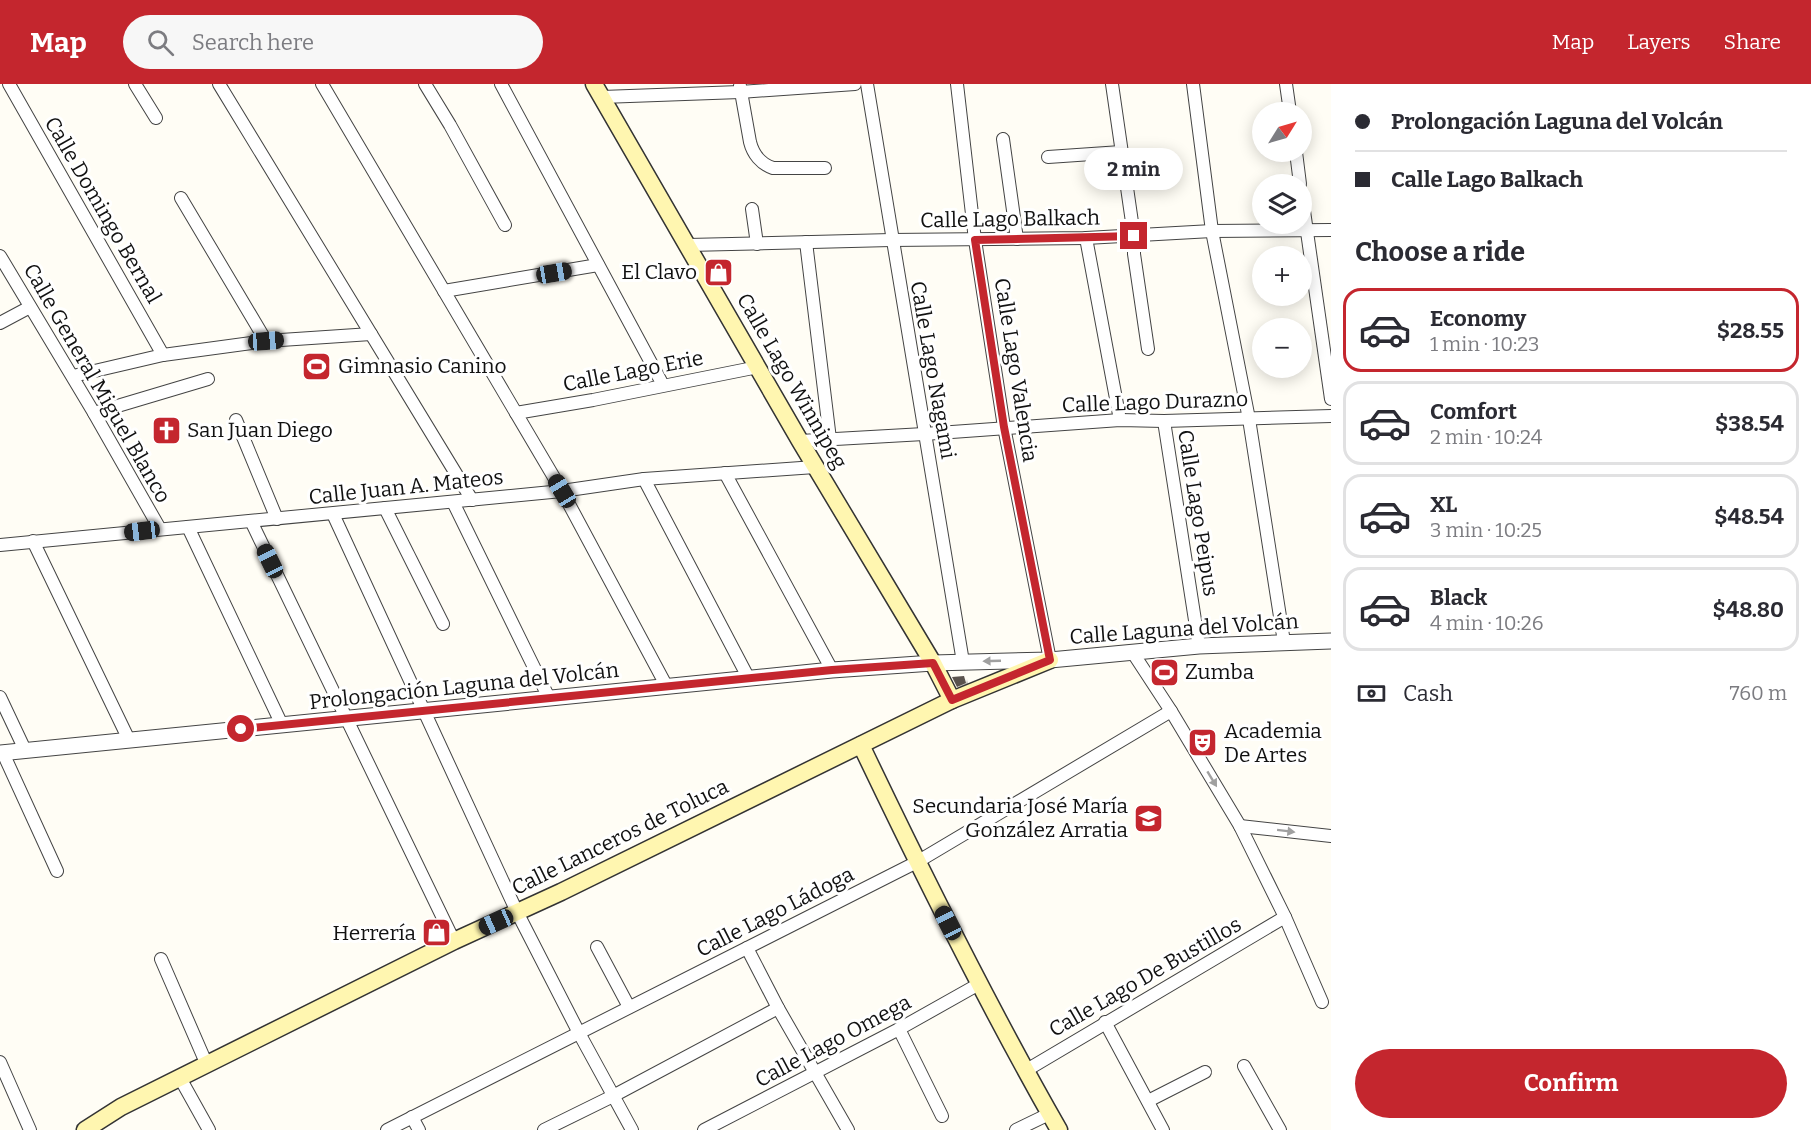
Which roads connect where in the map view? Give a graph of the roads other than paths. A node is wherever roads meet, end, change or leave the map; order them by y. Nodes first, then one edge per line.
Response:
1 (9, 84) edge
2 (135, 84) edge
3 (219, 84) edge
4 (322, 84) edge
5 (424, 84) edge
6 (501, 84) edge
7 (855, 84) edge
8 (867, 84) edge
9 (957, 84) edge
10 (1112, 84) edge
11 (1193, 84) edge
12 (1286, 84) edge
13 (740, 88) edge
14 (598, 91) edge
15 (1289, 102) edge
16 (156, 118) dead end
17 (1003, 139) dead end
18 (1121, 153) junction
19 (1048, 157) dead end
20 (825, 168) dead end
21 (181, 198) dead end
22 (752, 209) dead end
23 (505, 225) dead end
24 (1312, 230) edge
25 (1331, 230) edge
26 (1212, 231) junction
27 (1252, 231) edge
28 (1308, 234) edge
29 (1134, 236) junction
30 (1086, 238) junction
31 (1017, 239) junction
32 (891, 240) junction
33 (975, 240) junction
34 (806, 242) junction
35 (757, 244) junction
36 (688, 245) junction
37 (0, 256) edge
38 (598, 265) junction
39 (444, 291) junction
40 (30, 307) junction
41 (0, 323) edge
42 (371, 334) junction
43 (266, 341) junction
44 (1148, 349) dead end
45 (163, 355) junction
46 (758, 367) junction
47 (73, 376) junction
48 (208, 379) dead end
49 (663, 384) junction
50 (1331, 399) edge
51 (94, 413) junction
52 (516, 413) junction
53 (1331, 416) edge
54 (1249, 419) junction
55 (236, 420) dead end
56 (1120, 420) junction
57 (1164, 421) junction
58 (1004, 427) junction
59 (924, 434) junction
60 (830, 440) junction
61 (800, 441) junction
62 (815, 467) junction
63 (725, 473) junction
64 (644, 479) junction
65 (562, 491) junction
66 (472, 500) junction
67 (453, 502) junction
68 (385, 508) junction
69 (333, 513) junction
70 (277, 519) junction
71 (251, 521) junction
72 (188, 527) junction
73 (160, 529) junction
74 (33, 541) junction
75 (0, 545) edge
76 (443, 624) dead end
77 (1331, 641) edge
78 (1284, 642) junction
79 (1199, 646) junction
80 (1133, 653) junction
81 (1050, 660) junction
82 (963, 662) junction
83 (933, 663) junction
84 (832, 670) junction
85 (749, 679) junction
86 (667, 687) junction
87 (0, 697) edge
88 (549, 698) junction
89 (952, 700) junction
90 (424, 711) junction
91 (1171, 711) junction
92 (346, 718) junction
93 (282, 724) junction
94 (129, 740) junction
95 (861, 745) junction
96 (25, 750) junction
97 (2, 753) edge
98 (1240, 826) junction
99 (1331, 836) edge
100 (917, 862) junction
101 (57, 871) dead end
102 (517, 912) junction
103 (1285, 917) junction
104 (454, 941) junction
105 (597, 947) dead end
106 (747, 948) junction
107 (161, 959) dead end
108 (979, 984) junction
109 (1322, 1002) dead end
110 (629, 1007) junction
111 (778, 1008) junction
112 (1105, 1023) junction
113 (899, 1029) junction
114 (579, 1033) junction
115 (0, 1062) edge
116 (207, 1065) junction
117 (1244, 1066) dead end
118 (1025, 1071) junction
119 (1205, 1072) dead end
120 (816, 1073) junction
121 (180, 1078) junction
122 (613, 1096) junction
123 (1148, 1101) junction
124 (1049, 1114) junction
125 (942, 1116) dead end
126 (412, 1117) junction
127 (30, 1130) edge
128 (86, 1130) edge
129 (209, 1130) edge
130 (387, 1130) edge
131 (419, 1130) edge
132 (544, 1130) edge
133 (632, 1130) edge
134 (704, 1130) edge
135 (848, 1130) edge
136 (1016, 1130) edge
137 (1059, 1130) edge
138 (1163, 1130) edge
139 (1280, 1130) edge

1 - 45 street, Calle Domingo Bernal
2 - 16 street
3 - 42 street
4 - 39 street
5 - 23 street
6 - 38 street
7 - 13 street
8 - 32 street, Calle Lago Nagami
9 - 33 street, Calle Lago Valencia
10 - 18 street
11 - 26 street
12 - 15 street
13 - 14 street
13 - 20 street
14 - 36 main road, Calle Lago Winnipeg
17 - 31 street
18 - 19 street
18 - 29 street
21 - 43 street
22 - 35 street
24 - 25 street, Calle Lago Balkach
26 - 27 street, Calle Lago Balkach
26 - 29 street, Calle Lago Balkach
26 - 54 street
28 - 50 street
29 - 30 street, Calle Lago Balkach
29 - 44 street
30 - 31 street, Calle Lago Balkach
30 - 56 street
31 - 33 street, Calle Lago Balkach
32 - 33 street, Calle Lago Balkach
32 - 34 street, Calle Lago Balkach
32 - 59 street, Calle Lago Nagami
33 - 58 street, Calle Lago Valencia
34 - 35 street, Calle Lago Balkach
34 - 60 street
35 - 36 street, Calle Lago Balkach
36 - 46 main road, Calle Lago Winnipeg
37 - 40 street, Calle General Miguel Blanco
38 - 39 street
38 - 49 street
39 - 52 street
40 - 41 street
40 - 47 street, Calle General Miguel Blanco
42 - 43 street
42 - 66 street
43 - 45 street
45 - 47 street
46 - 49 street, Calle Lago Erie
46 - 61 main road, Calle Lago Winnipeg
47 - 51 street, Calle General Miguel Blanco
48 - 51 street
49 - 52 street, Calle Lago Erie
51 - 73 street, Calle General Miguel Blanco
52 - 65 street
53 - 54 street, Calle Lago Durazno
54 - 57 street, Calle Lago Durazno
54 - 78 street
55 - 70 street
56 - 57 street, Calle Lago Durazno
56 - 58 street, Calle Lago Durazno
57 - 79 street, Calle Lago Peipus
58 - 59 street, Calle Lago Durazno
58 - 81 street, Calle Lago Valencia
59 - 60 street, Calle Lago Durazno
59 - 82 street, Calle Lago Nagami
60 - 61 street, Calle Lago Durazno
61 - 62 main road, Calle Lago Winnipeg
62 - 63 street, Calle Juan A. Mateos
62 - 83 main road, Calle Lago Winnipeg
63 - 64 street, Calle Juan A. Mateos
63 - 84 street
64 - 65 street, Calle Juan A. Mateos
64 - 85 street
65 - 66 street, Calle Juan A. Mateos
65 - 86 street
66 - 67 street, Calle Juan A. Mateos
67 - 68 street, Calle Juan A. Mateos
67 - 88 street
68 - 69 street, Calle Juan A. Mateos
68 - 76 street
69 - 70 street, Calle Juan A. Mateos
69 - 90 street
70 - 71 street, Calle Juan A. Mateos
71 - 72 street, Calle Juan A. Mateos
71 - 92 street
72 - 73 street, Calle Juan A. Mateos
72 - 93 street
73 - 74 street, Calle Juan A. Mateos
74 - 75 street, Calle Juan A. Mateos
74 - 94 street
77 - 78 street, Calle Laguna del Volcán
78 - 79 street, Calle Laguna del Volcán
79 - 80 street, Calle Laguna del Volcán
80 - 81 street, Calle Laguna del Volcán
80 - 91 street
81 -> 82 street, Calle Laguna del Volcán
81 - 89 main road, Calle Lanceros de Toluca
82 - 83 street, Calle Laguna del Volcán
83 - 84 street, Prolongación Laguna del Volcán
83 - 89 main road, Calle Lago Winnipeg
84 - 85 street, Prolongación Laguna del Volcán
85 - 86 street, Prolongación Laguna del Volcán
86 - 88 street, Prolongación Laguna del Volcán
87 - 96 street
88 - 90 street, Prolongación Laguna del Volcán
89 - 95 main road, Calle Lanceros de Toluca
90 - 92 street, Prolongación Laguna del Volcán
90 - 102 street
91 -> 98 street
91 - 100 street, Calle Lago Ládoga
92 - 93 street, Prolongación Laguna del Volcán
92 - 104 street
93 - 94 street, Prolongación Laguna del Volcán
94 - 96 street, Prolongación Laguna del Volcán
95 - 100 main road
95 - 102 main road, Calle Lanceros de Toluca
96 - 97 street, Prolongación Laguna del Volcán
97 - 101 street
98 -> 99 street
98 - 103 street
100 - 106 street, Calle Lago Ládoga
100 - 108 main road
102 - 104 main road, Calle Lanceros de Toluca
102 - 114 street
103 - 109 street
103 - 112 street, Calle Lago De Bustillos
104 - 116 main road, Calle Lanceros de Toluca
105 - 110 street
106 - 110 street, Calle Lago Ládoga
106 - 111 street
107 - 116 street
108 - 113 street, Calle Lago Omega
108 - 118 main road
110 - 114 street, Calle Lago Ládoga
111 - 120 street
111 - 122 street
112 - 118 street, Calle Lago De Bustillos
112 - 123 street
113 - 120 street, Calle Lago Omega
113 - 125 street
114 - 122 street
114 - 126 street, Calle Lago Ládoga
115 - 127 street
116 - 121 main road, Calle Lanceros de Toluca
117 - 139 street
118 - 124 main road
119 - 123 street
120 - 134 street, Calle Lago Omega
120 - 135 street
121 - 128 main road, Calle Lanceros de Toluca
121 - 129 street
122 - 132 street
122 - 133 street
123 - 138 street
124 - 136 street
124 - 137 main road
126 - 130 street, Calle Lago Ládoga
126 - 131 street

